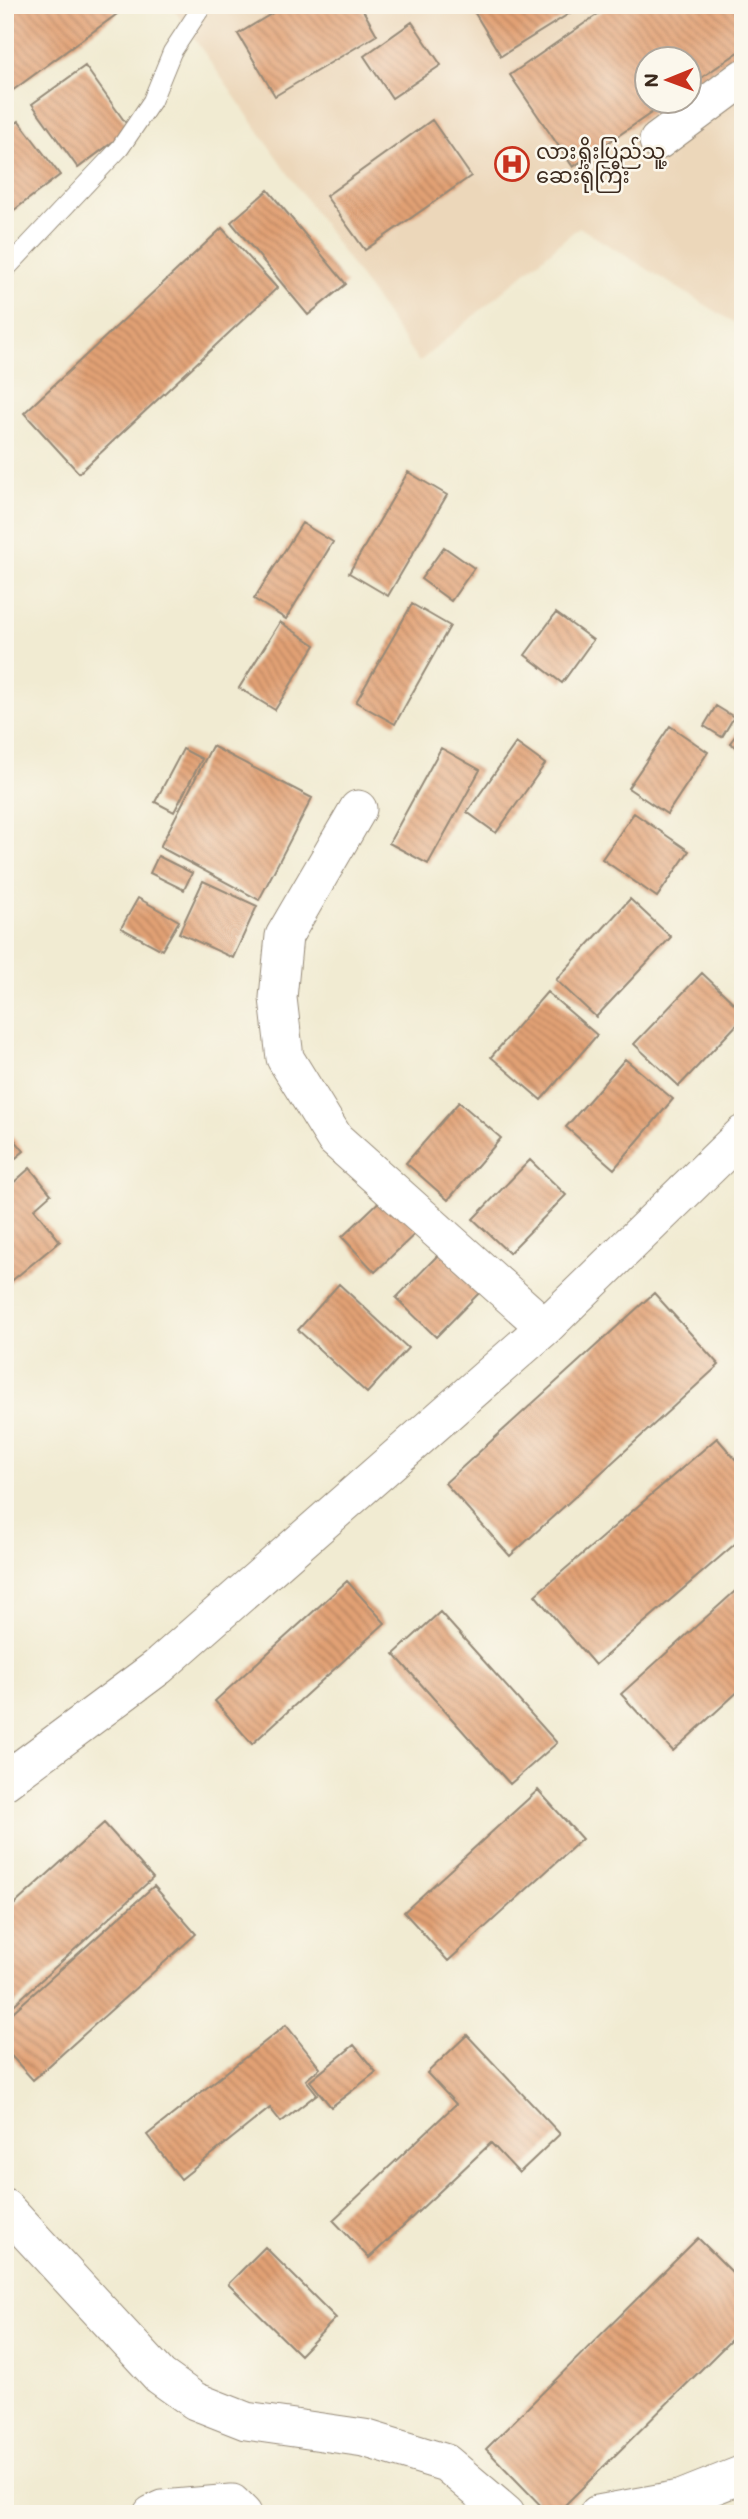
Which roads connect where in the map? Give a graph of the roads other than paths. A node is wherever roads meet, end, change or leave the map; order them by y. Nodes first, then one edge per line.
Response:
1 (203, 5) edge
2 (743, 78) edge
3 (658, 141) dead end
4 (5, 270) edge
5 (358, 810) dead end
6 (743, 1134) edge
7 (545, 1327) junction
8 (5, 1781) edge
9 (5, 2208) edge
10 (743, 2474) edge
11 (152, 2514) edge
12 (243, 2514) edge
13 (506, 2514) edge
14 (598, 2514) edge

1 - 4 lane
2 - 3 street
5 - 7 street
6 - 7 street
7 - 8 street
9 - 13 street
10 - 14 street
11 - 12 street

